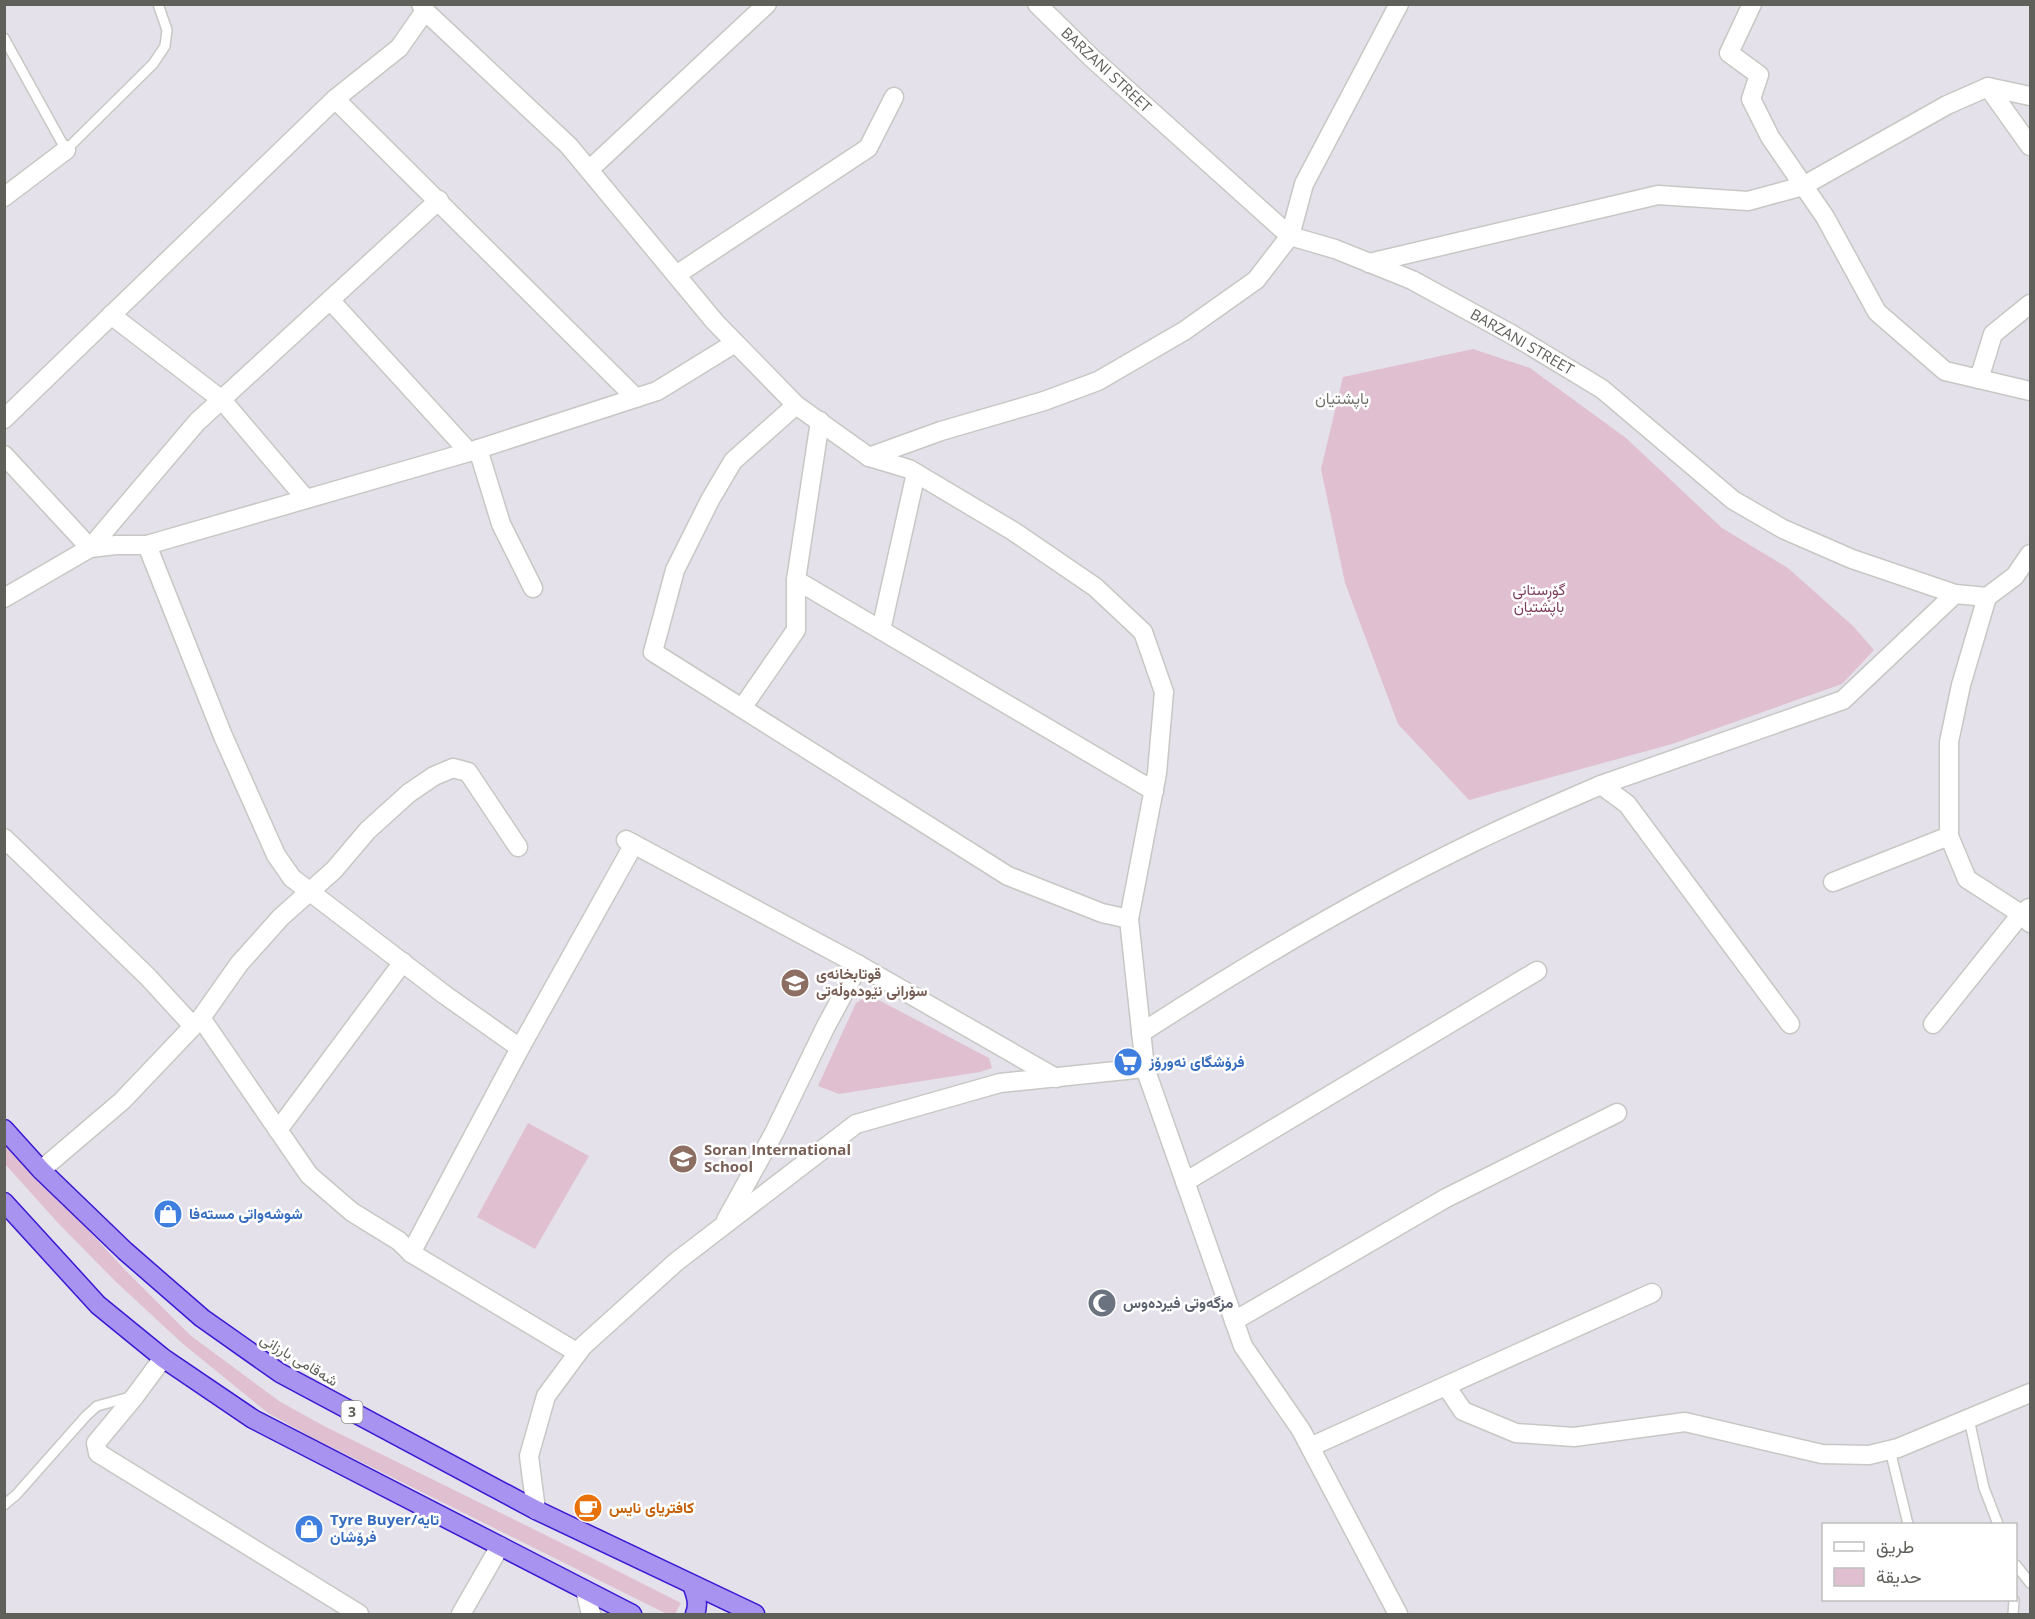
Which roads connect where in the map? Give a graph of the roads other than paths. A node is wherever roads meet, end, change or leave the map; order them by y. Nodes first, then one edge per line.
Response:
1 (158, 4) edge
2 (767, 4) edge
3 (1036, 4) edge
4 (1399, 4) edge
5 (1752, 4) edge
6 (423, 8) edge
7 (4, 38) edge
8 (1988, 87) junction
9 (2031, 96) edge
10 (894, 97) dead end
11 (335, 99) junction
12 (2031, 146) edge
13 (66, 150) junction
14 (590, 170) junction
15 (1803, 186) junction
16 (4, 197) edge
17 (439, 200) junction
18 (1290, 236) junction
19 (1369, 263) junction
20 (676, 275) junction
21 (330, 300) junction
22 (2031, 304) edge
23 (111, 315) junction
24 (735, 343) junction
25 (1978, 379) junction
26 (2031, 391) edge
27 (636, 398) junction
28 (222, 399) junction
29 (796, 405) junction
30 (4, 419) edge
31 (820, 421) junction
32 (474, 450) junction
33 (4, 455) edge
34 (869, 457) junction
35 (916, 473) junction
36 (306, 499) junction
37 (147, 545) junction
38 (90, 548) junction
39 (2031, 554) edge
40 (796, 580) junction
41 (533, 588) dead end
42 (1955, 594) junction
43 (1987, 597) junction
44 (4, 598) edge
45 (881, 630) junction
46 (742, 708) junction
47 (1601, 785) junction
48 (1154, 791) junction
49 (1949, 836) junction
50 (4, 838) edge
51 (518, 847) dead end
52 (1833, 882) dead end
53 (310, 891) junction
54 (2027, 915) edge
55 (1128, 919) junction
56 (403, 962) junction
57 (859, 965) junction
58 (1537, 971) dead end
59 (197, 1022) junction
60 (1790, 1024) dead end
61 (1933, 1024) dead end
62 (1141, 1034) junction
63 (520, 1048) junction
64 (1145, 1068) junction
65 (1056, 1078) junction
66 (1617, 1113) dead end
67 (4, 1129) edge
68 (278, 1130) junction
69 (41, 1170) junction
70 (1185, 1182) junction
71 (4, 1202) edge
72 (722, 1227) junction
73 (411, 1253) junction
74 (1652, 1293) dead end
75 (1234, 1320) junction
76 (578, 1353) junction
77 (163, 1358) junction
78 (1446, 1386) junction
79 (2031, 1393) edge
80 (135, 1396) junction
81 (1969, 1419) junction
82 (1310, 1447) junction
83 (1890, 1450) junction
84 (4, 1505) edge
85 (536, 1510) junction
86 (1908, 1523) edge
87 (1998, 1523) edge
88 (500, 1546) junction
89 (2017, 1566) edge
90 (2031, 1583) edge
91 (692, 1585) junction
92 (585, 1590) junction
93 (359, 1614) edge
94 (461, 1614) edge
95 (591, 1614) edge
96 (632, 1614) edge
97 (695, 1614) edge
98 (755, 1614) edge
99 (1398, 1614) edge

1 - 13 lane
2 - 14 street
3 - 18 street, BARZANI STREET
4 - 18 street
5 - 15 street
6 - 11 street
6 - 14 street
7 - 13 lane
8 - 9 street
8 - 12 street
8 - 15 street
10 - 20 street
11 - 17 street
11 - 23 street
13 - 16 street
14 - 20 street
15 - 19 street
15 - 25 street
17 - 21 street
17 - 27 street
18 - 19 street, BARZANI STREET
18 - 34 street
19 - 42 street, BARZANI STREET
20 - 24 street
21 - 28 street
21 - 32 street
22 - 25 street
23 - 28 street
23 - 30 street
24 - 27 street
24 - 29 street
25 - 26 street
27 - 32 street
28 - 36 street
28 - 38 street
29 - 31 street
29 - 46 street
31 - 34 street
31 - 40 street
32 - 36 street
32 - 41 street
33 - 38 street
34 - 35 street
35 - 45 street
35 - 48 street
36 - 37 street
37 - 38 street
37 - 53 street
38 - 44 street
39 - 43 street
40 - 45 street
40 - 46 street
42 - 43 street, BARZANI STREET
42 - 47 street
43 - 49 street
45 - 48 street
46 - 55 street
47 - 60 street
47 - 62 street
48 - 55 street
49 - 52 street
49 - 54 street
50 - 59 street
51 - 53 street
53 - 56 street
53 - 59 street
54 - 61 street
55 - 62 street
56 - 63 street
56 - 68 street
57 - 63 street
57 - 65 street
57 - 72 street
58 - 70 street
59 - 68 street
59 - 69 street
62 - 64 street
63 - 73 street
64 - 65 street
64 - 70 street
65 - 72 street
66 - 75 street
67 - 69 highway, شەقامی بارزانی / 3
68 - 73 street
69 - 85 highway, شەقامی بارزانی / 3
70 - 75 street
71 - 77 highway
72 - 76 street
73 - 76 street
74 - 78 street
75 - 82 street
76 - 85 street
77 - 80 street
77 - 88 highway
78 - 82 street
78 - 83 street
79 - 81 street
80 - 84 lane
80 - 93 street
81 - 83 street
81 - 87 lane
82 - 99 street
83 - 86 lane
85 - 91 highway, شەقامی بارزانی / 3
88 - 92 highway
88 - 94 street
89 - 90 lane
91 - 97 highway
91 - 98 highway, شەقامی بارزانی / 3
92 - 95 street
92 - 96 highway

